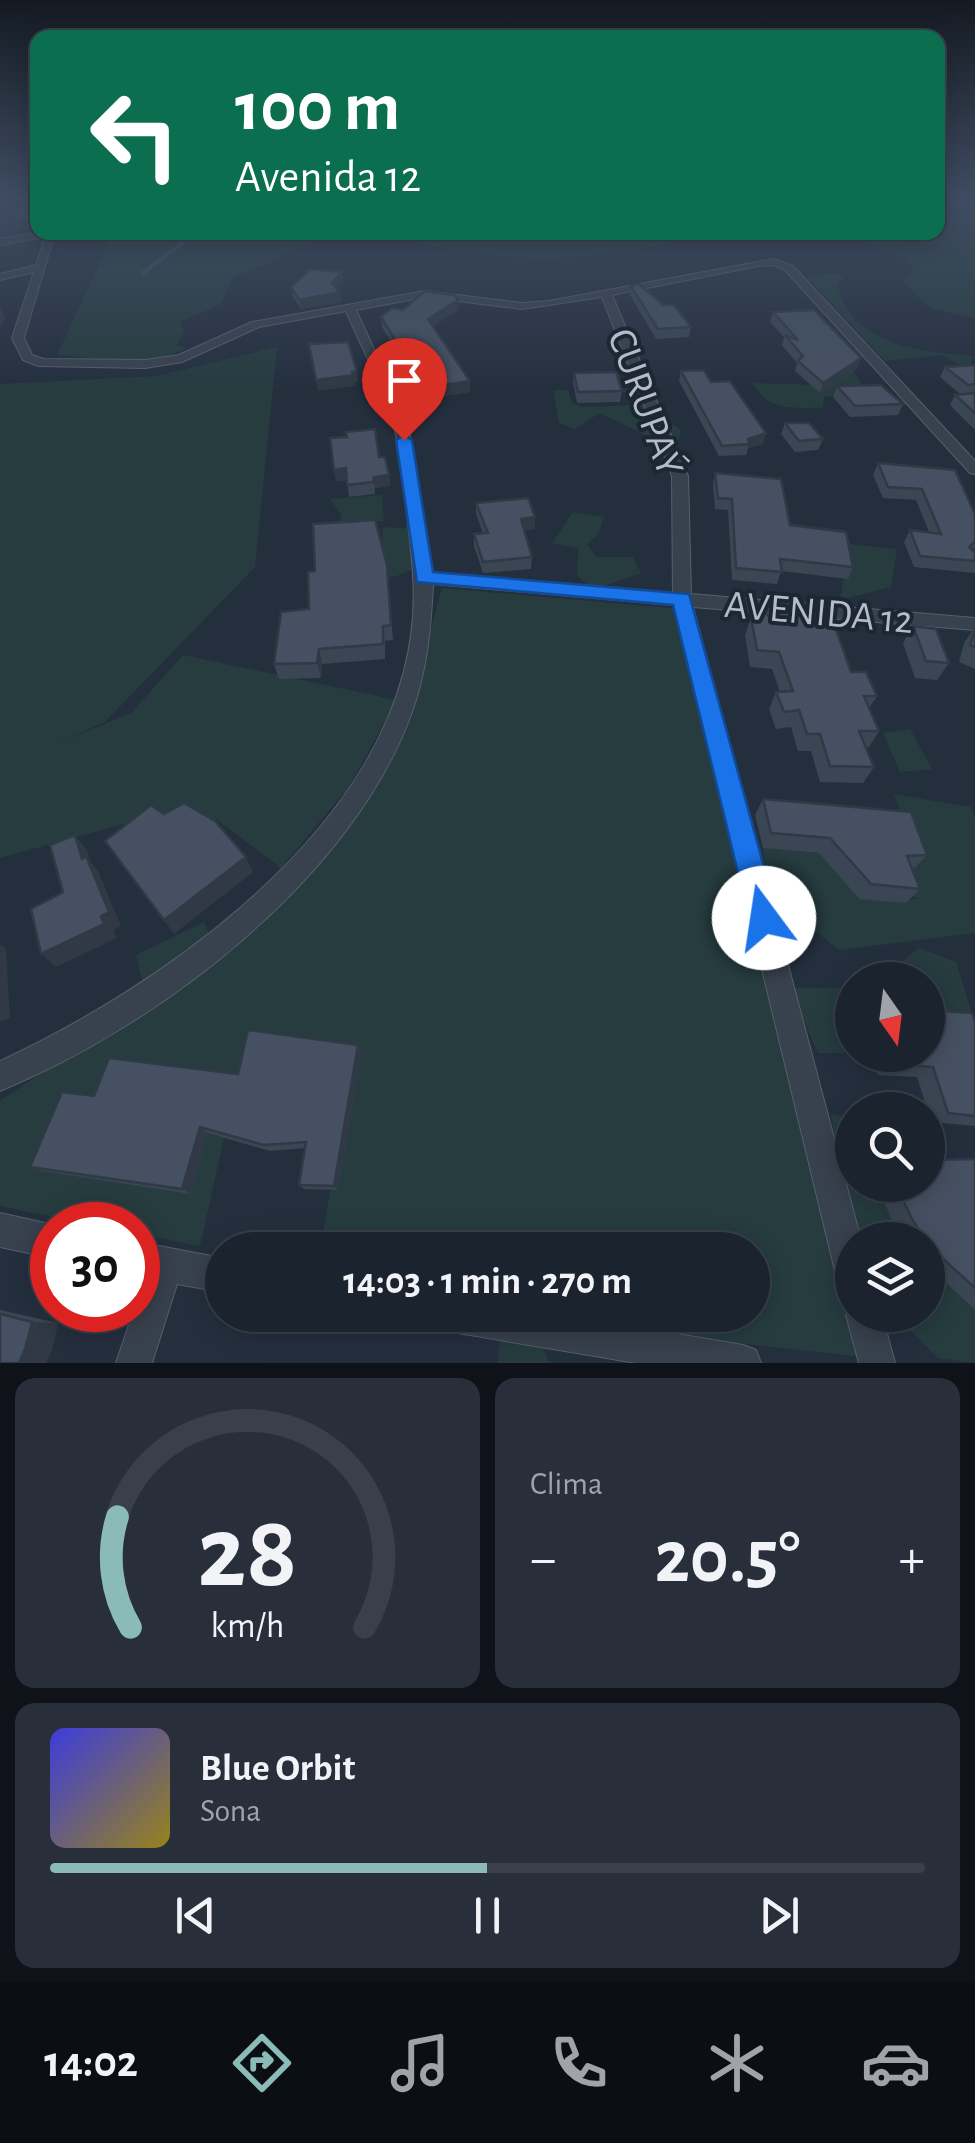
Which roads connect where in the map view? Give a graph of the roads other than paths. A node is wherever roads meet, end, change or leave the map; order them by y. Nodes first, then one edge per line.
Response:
1 (39, 263) edge
2 (771, 263) edge
3 (776, 263) edge
4 (37, 268) junction
5 (0, 277) edge
6 (606, 292) junction
7 (360, 307) junction
8 (975, 470) edge
9 (424, 578) junction
10 (682, 599) junction
11 (975, 624) edge
12 (0, 1076) edge
13 (840, 1222) edge
14 (0, 1230) edge
15 (30, 1236) edge
16 (160, 1263) edge
17 (205, 1272) edge
18 (140, 1332) edge
19 (559, 1332) edge
20 (869, 1332) edge
21 (134, 1363) edge
22 (743, 1363) edge
23 (877, 1363) edge

1 - 4 street
2 - 6 street
3 - 8 street
4 - 5 street
4 - 7 street
6 - 7 street
6 - 10 street, CURUPA´Y
7 - 9 street
9 - 10 street, AVENIDA 12
9 - 12 street
10 - 11 street, AVENIDA 12
10 - 13 street, CURUPA´Y
14 - 15 street
16 - 17 street
18 - 21 street
19 - 22 street
20 - 23 street

